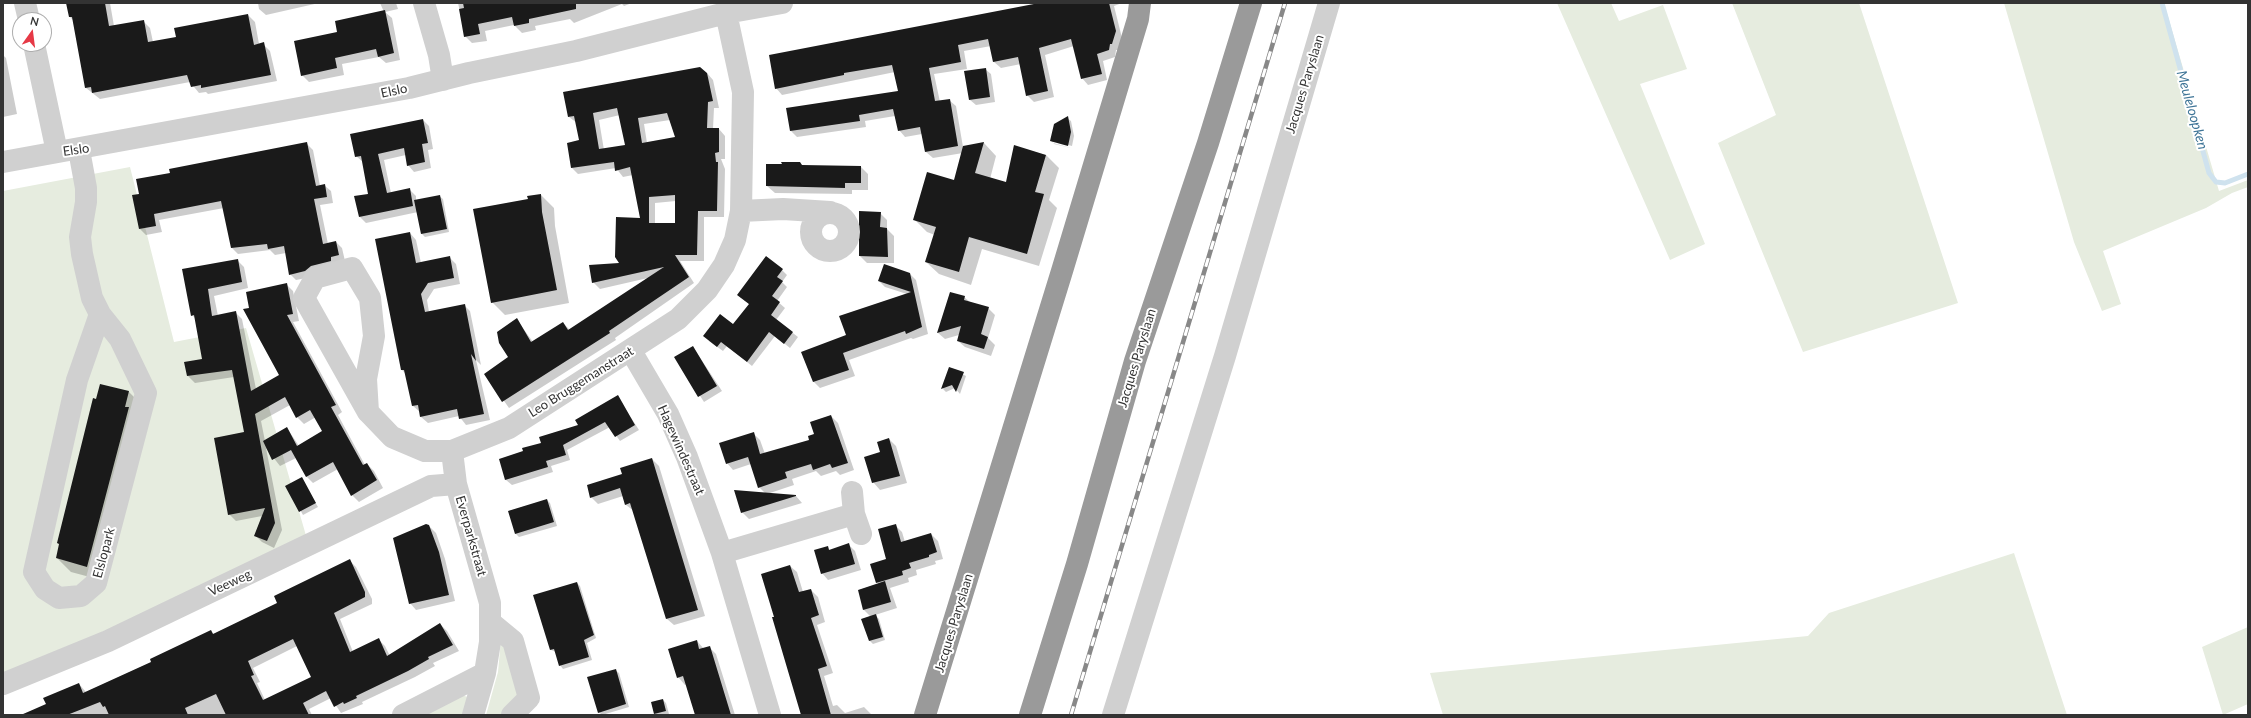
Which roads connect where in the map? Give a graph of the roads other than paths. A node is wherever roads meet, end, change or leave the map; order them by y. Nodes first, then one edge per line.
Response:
1 (424, 3) edge
2 (782, 3) edge
3 (1140, 3) edge
4 (1251, 3) edge
5 (1329, 3) edge
6 (726, 14) junction
7 (36, 52) edge
8 (443, 80) junction
9 (79, 150) junction
10 (57, 152) junction
11 (3, 162) edge
12 (741, 211) junction
13 (830, 212) dead end
14 (100, 314) junction
15 (631, 351) junction
16 (368, 412) junction
17 (452, 451) junction
18 (456, 484) junction
19 (852, 492) dead end
20 (854, 514) junction
21 (861, 534) dead end
22 (722, 553) junction
23 (490, 622) junction
24 (485, 673) junction
25 (3, 684) edge
26 (403, 715) edge
27 (473, 715) edge
28 (512, 715) edge
29 (770, 715) edge
30 (925, 715) edge
31 (1030, 715) edge
32 (1113, 715) edge

1 - 8 street
2 - 6 street, Elslo
3 - 30 highway, Jacques Paryslaan
4 - 31 highway, Jacques Paryslaan
5 - 32 street, Jacques Paryslaan
6 - 8 street, Elslo
6 - 12 street, Leo Bruggemanstraat
7 - 10 street
8 - 9 street, Elslo
9 - 10 street, Elslo
9 - 14 street, Elslopark
10 - 11 street, Elslo
12 - 13 street
12 - 15 street, Leo Bruggemanstraat
14 - 14 street, Elslopark
15 - 17 street, Leo Bruggemanstraat
15 - 22 street, Hagewindestraat
16 - 16 street, Leo Bruggemanstraat
16 - 17 street, Leo Bruggemanstraat
17 - 18 street, Everparkstraat
18 - 23 street, Everparkstraat
18 - 25 street, Veeweg
19 - 20 street
20 - 21 street
20 - 22 street
22 - 29 street, Hagewindestraat
23 - 24 street, Everparkstraat
23 - 28 street
24 - 26 street
24 - 27 street, Everparkstraat

